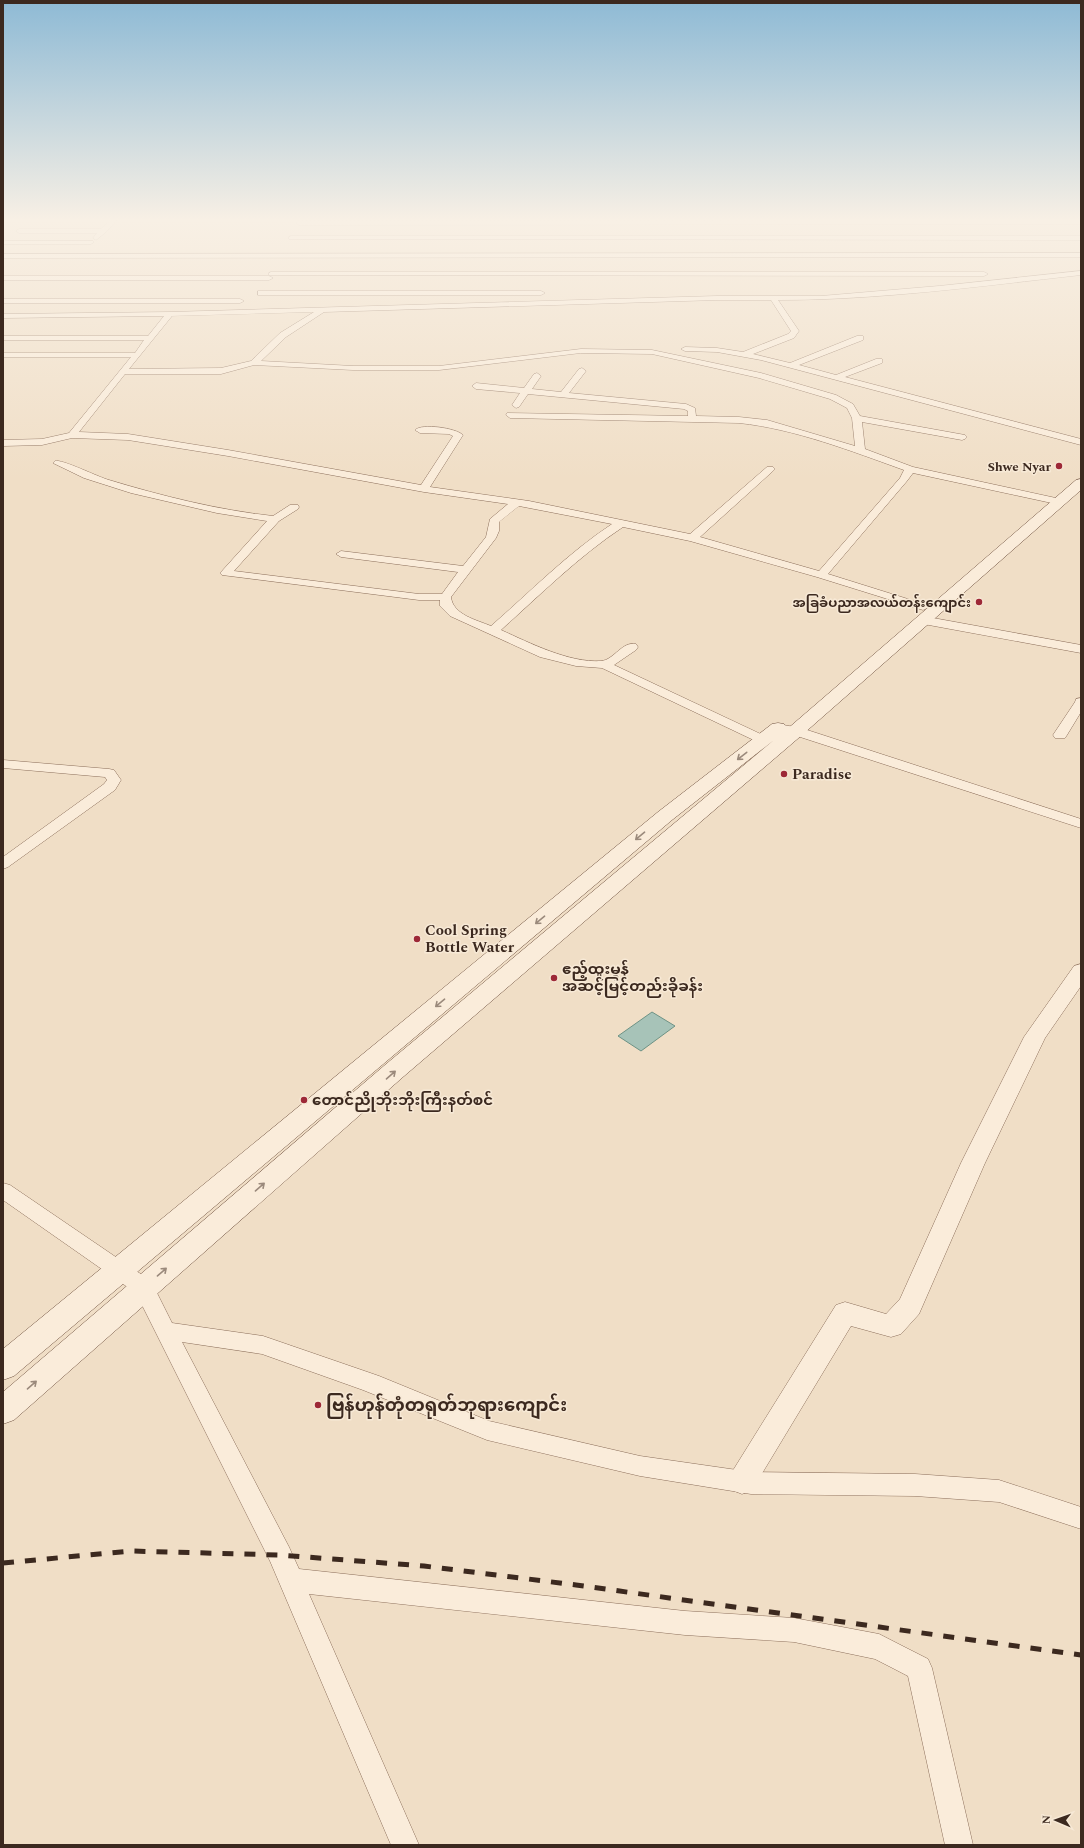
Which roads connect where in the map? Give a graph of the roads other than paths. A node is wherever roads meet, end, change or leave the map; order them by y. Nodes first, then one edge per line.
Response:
1 (240, 306) edge
2 (269, 306) edge
3 (448, 306) edge
4 (778, 306) edge
5 (322, 310) junction
6 (170, 314) junction
7 (3, 316) edge
8 (3, 338) edge
9 (151, 338) junction
10 (860, 338) dead end
11 (685, 349) dead end
12 (744, 354) junction
13 (3, 355) edge
14 (138, 355) junction
15 (879, 361) dead end
16 (254, 363) junction
17 (716, 365) junction
18 (790, 366) junction
19 (582, 371) dead end
20 (124, 372) junction
21 (537, 376) dead end
22 (836, 378) junction
23 (476, 386) dead end
24 (527, 392) junction
25 (563, 395) junction
26 (516, 405) dead end
27 (510, 415) dead end
28 (857, 418) junction
29 (692, 419) junction
30 (420, 430) dead end
31 (72, 435) junction
32 (962, 437) dead end
33 (1081, 442) edge
34 (3, 443) edge
35 (860, 451) junction
36 (58, 463) dead end
37 (1081, 468) edge
38 (770, 469) dead end
39 (910, 469) junction
40 (1081, 483) edge
41 (424, 489) junction
42 (1053, 499) junction
43 (517, 502) junction
44 (294, 506) dead end
45 (275, 520) junction
46 (620, 524) junction
47 (692, 538) junction
48 (341, 554) dead end
49 (466, 570) junction
50 (821, 575) junction
51 (445, 597) junction
52 (923, 613) junction
53 (492, 632) junction
54 (632, 647) dead end
55 (1081, 649) edge
56 (605, 664) junction
57 (1081, 702) edge
58 (779, 733) junction
59 (1060, 735) dead end
60 (3, 764) edge
61 (1081, 824) edge
62 (3, 864) edge
63 (1081, 971) edge
64 (3, 1190) edge
65 (119, 1270) junction
66 (144, 1287) junction
67 (165, 1332) junction
68 (3, 1367) edge
69 (3, 1411) edge
70 (742, 1482) junction
71 (1081, 1518) edge
72 (290, 1580) junction
73 (406, 1845) edge
74 (959, 1845) edge

1 - 6 street
2 - 5 street
3 - 5 street
4 - 12 street
5 - 16 street
6 - 7 street
6 - 9 street
8 - 9 street
9 - 14 street
10 - 18 street
11 - 12 street
12 - 17 street
12 - 18 street
13 - 14 street
14 - 20 street
15 - 22 street
16 - 17 street
16 - 20 street
17 - 28 street
18 - 22 street
19 - 25 street
20 - 31 street
21 - 24 street
22 - 33 street
23 - 24 street
24 - 25 street
24 - 26 street
25 - 29 street
27 - 29 street
28 - 32 street
28 - 35 street
29 - 35 street
30 - 41 street
31 - 34 street
31 - 41 street
35 - 39 street
36 - 45 street
37 - 42 main road
38 - 47 street
39 - 42 street
39 - 50 street
40 - 42 main road
41 - 43 street
42 - 52 main road
43 - 46 street
43 - 49 street
44 - 45 street
45 - 51 street
46 - 47 street
46 - 53 street
47 - 50 street
48 - 49 street
49 - 51 street
50 - 52 street
51 - 53 street
52 - 55 street
52 - 58 main road
53 - 56 street
54 - 56 street
56 - 58 street
57 - 59 street
58 - 61 street
58 -> 65 main road
66 -> 58 main road
60 - 62 street
63 - 70 street
64 - 65 street
65 - 66 street
65 - 68 main road
66 - 67 street
69 -> 66 main road
67 - 70 street
67 - 72 street
70 - 71 street
72 - 73 street
72 - 74 street

